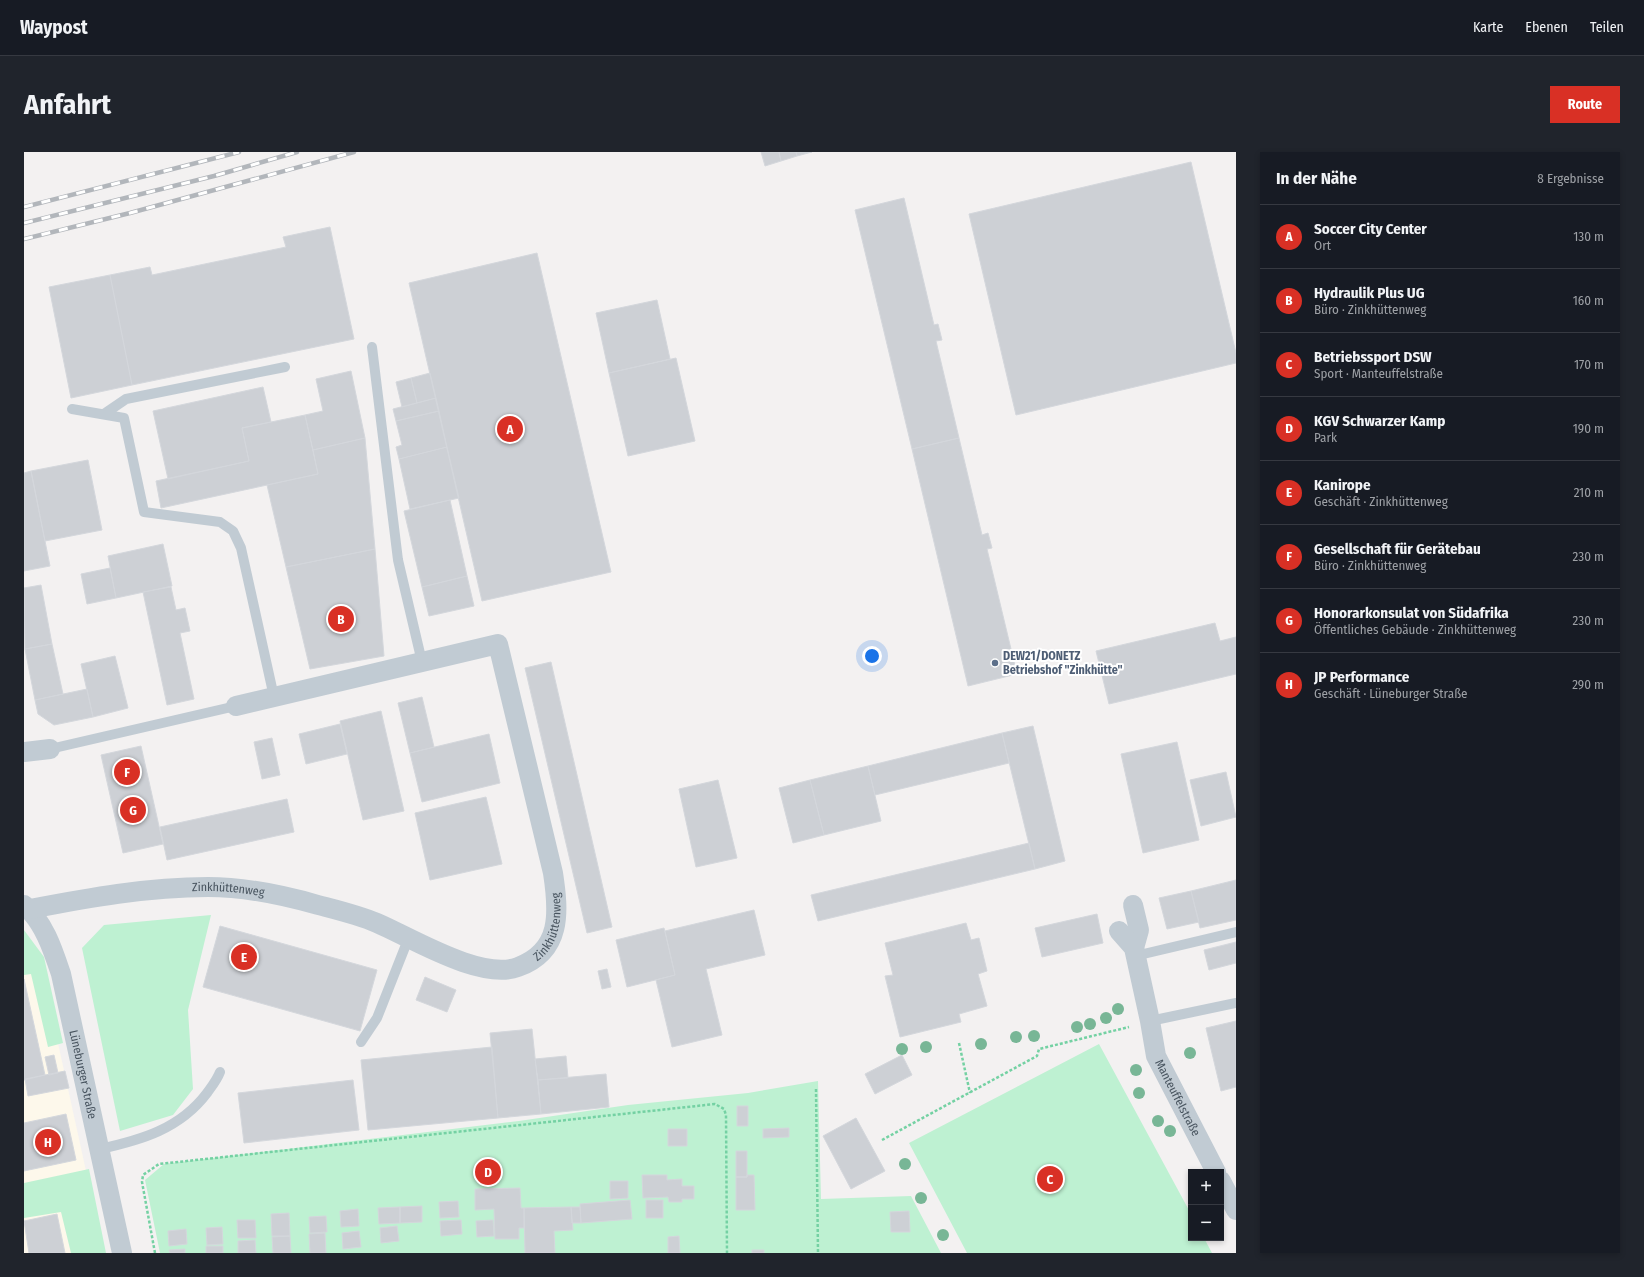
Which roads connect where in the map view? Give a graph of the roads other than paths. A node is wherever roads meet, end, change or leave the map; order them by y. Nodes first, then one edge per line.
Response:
1 (372, 347) dead end
2 (285, 367) dead end
3 (72, 409) dead end
4 (104, 414) junction
5 (422, 662) junction
6 (274, 697) junction
7 (236, 706) joint
8 (50, 749) joint
9 (24, 752) edge
10 (1133, 905) dead end
11 (27, 907) edge
12 (1120, 931) dead end
13 (1236, 932) edge
14 (409, 937) junction
15 (1135, 952) junction
16 (1236, 1003) edge
17 (1150, 1021) junction
18 (361, 1042) dead end
19 (220, 1072) dead end
20 (100, 1149) junction
21 (1214, 1169) edge
22 (1224, 1187) edge
23 (1236, 1210) edge
24 (122, 1253) edge

1 - 5 lane
2 - 4 lane
3 - 4 lane
4 - 6 lane
5 - 6 street, Zinkhüttenweg
5 - 14 street, Zinkhüttenweg
6 - 7 street, Zinkhüttenweg
7 - 8 lane
8 - 9 street
10 - 15 street, Manteuffelstraße
11 - 14 street, Zinkhüttenweg
11 - 20 street, Lüneburger Straße
12 - 15 street, Manteuffelstraße
13 - 15 lane
14 - 18 lane
15 - 17 street, Manteuffelstraße
16 - 17 lane
17 - 21 street, Manteuffelstraße
19 - 20 lane
20 - 24 street, Lüneburger Straße
22 - 23 street

